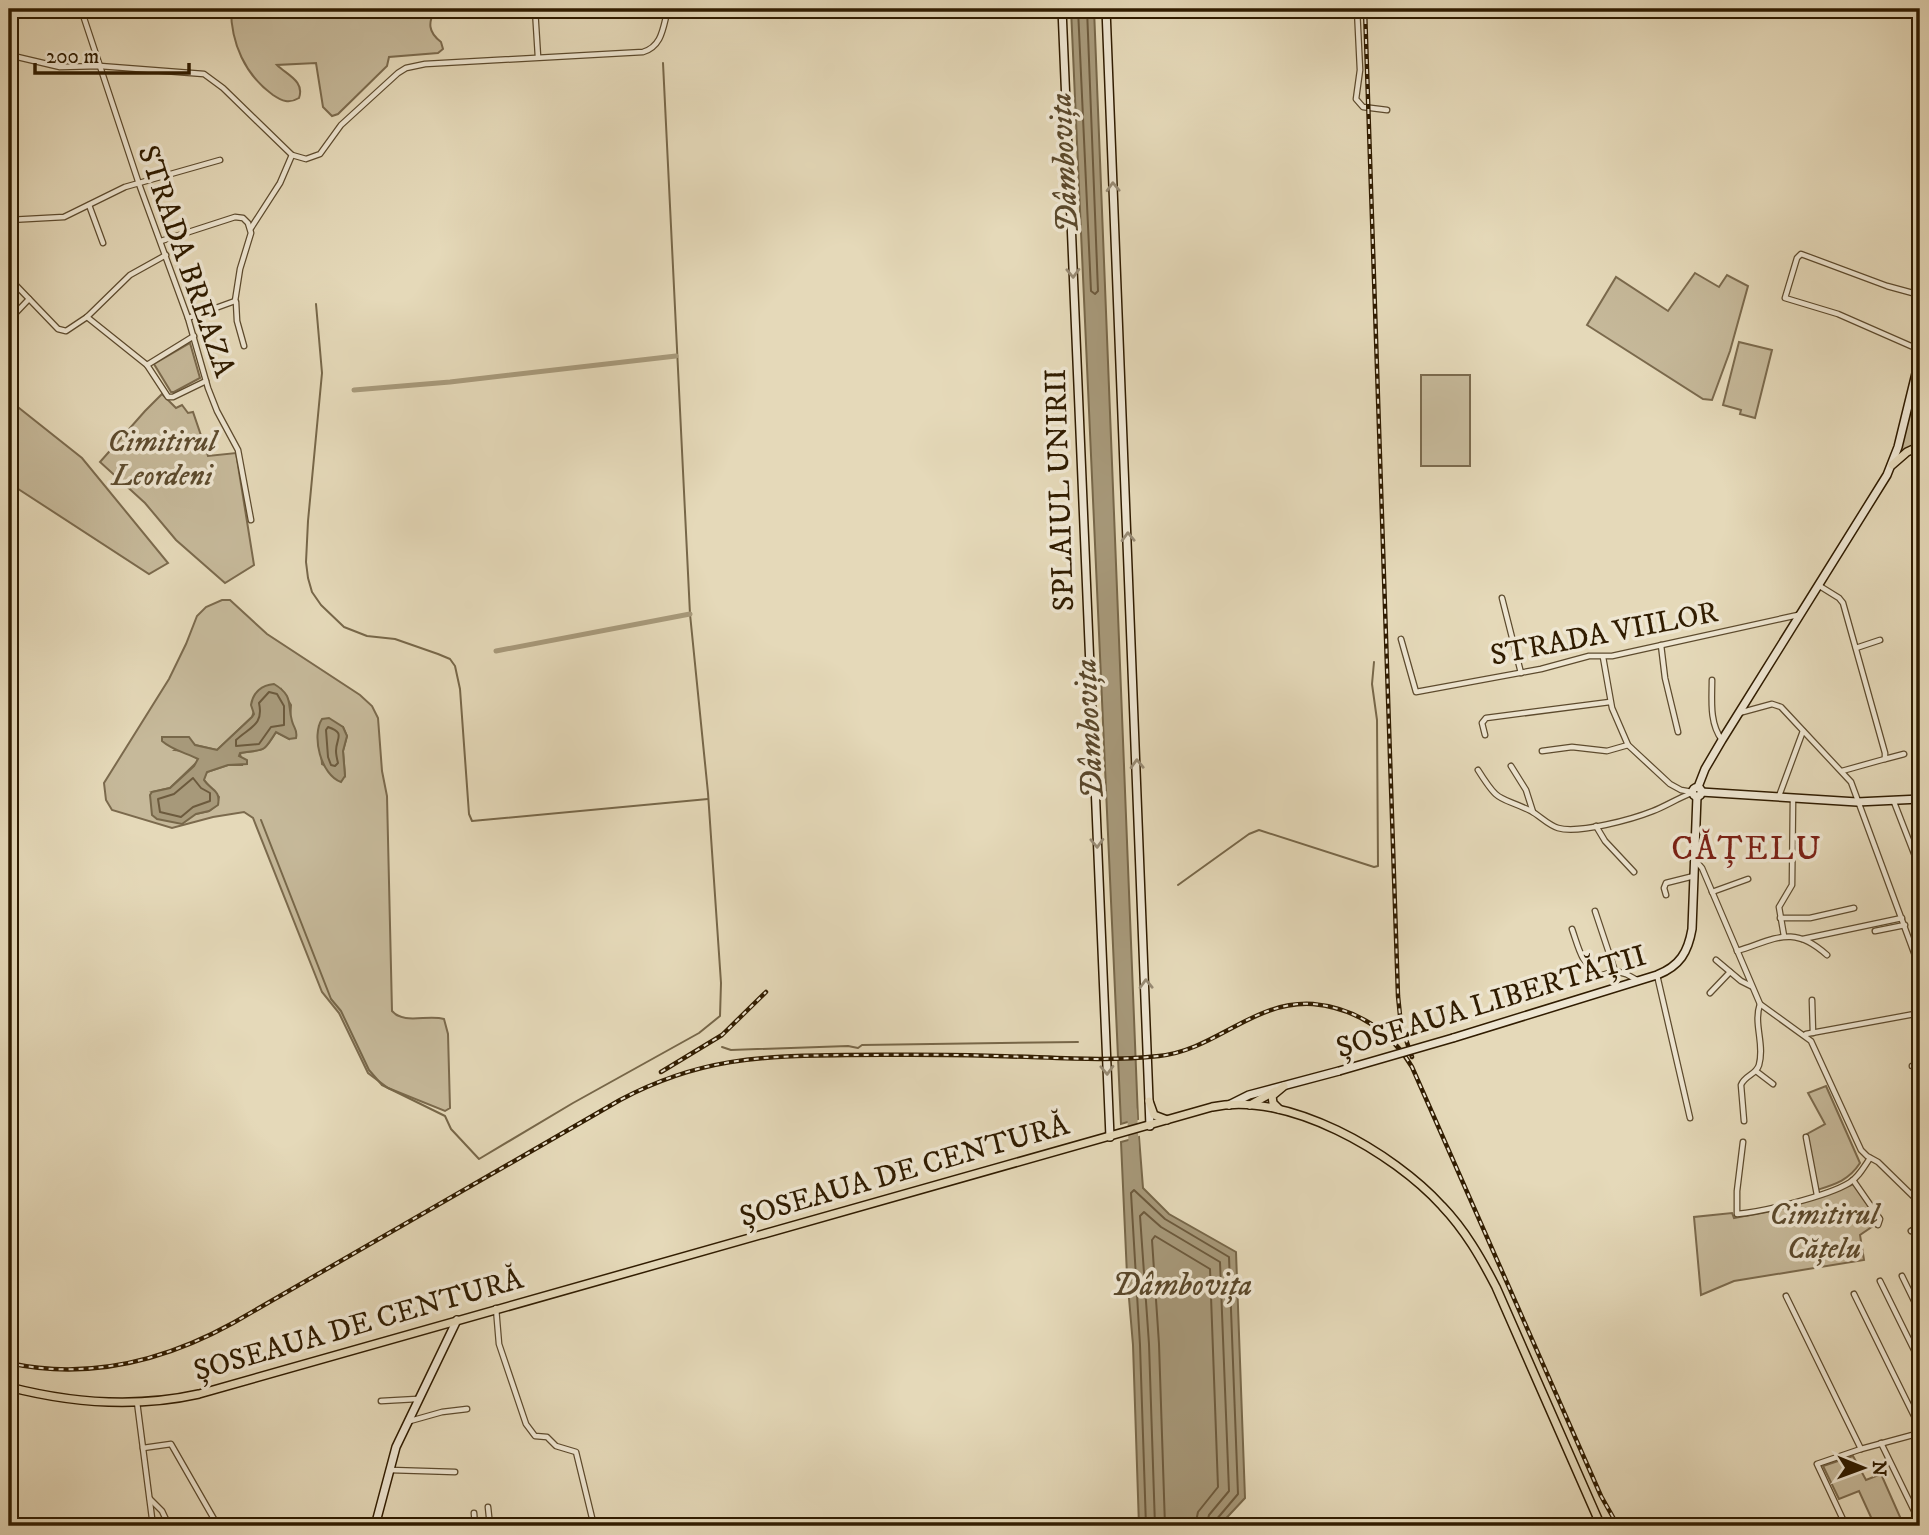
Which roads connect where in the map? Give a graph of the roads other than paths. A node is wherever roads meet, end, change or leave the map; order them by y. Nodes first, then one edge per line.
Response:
1 (65, 9) edge
2 (536, 9) edge
3 (666, 9) edge
4 (1062, 9) edge
5 (1106, 9) edge
6 (1357, 9) edge
7 (82, 11) edge
8 (9, 55) edge
9 (538, 57) junction
10 (100, 66) junction
11 (1387, 110) dead end
12 (292, 155) junction
13 (220, 160) dead end
14 (139, 184) junction
15 (89, 205) junction
16 (9, 220) edge
17 (251, 229) junction
18 (161, 241) junction
19 (103, 243) dead end
20 (166, 256) junction
21 (9, 278) edge
22 (1920, 295) edge
23 (29, 299) junction
24 (235, 301) junction
25 (87, 317) junction
26 (188, 318) junction
27 (9, 320) edge
28 (194, 336) junction
29 (244, 346) dead end
30 (1920, 350) edge
31 (1920, 358) edge
32 (148, 365) junction
33 (206, 381) junction
34 (1920, 446) edge
35 (1892, 465) junction
36 (251, 520) dead end
37 (1818, 585) junction
38 (1502, 598) dead end
39 (1799, 614) junction
40 (1401, 639) dead end
41 (1880, 640) dead end
42 (1661, 645) junction
43 (1856, 648) junction
44 (1603, 657) junction
45 (1521, 673) junction
46 (1712, 680) dead end
47 (1610, 702) junction
48 (1738, 714) junction
49 (1803, 731) junction
50 (1678, 732) dead end
51 (1485, 735) dead end
52 (1722, 740) junction
53 (1628, 745) junction
54 (1542, 751) dead end
55 (1904, 754) dead end
56 (1885, 759) junction
57 (1511, 766) dead end
58 (1478, 770) dead end
59 (1842, 771) junction
60 (1696, 792) junction
61 (1779, 796) junction
62 (1793, 797) junction
63 (1920, 799) edge
64 (1857, 802) junction
65 (1894, 802) junction
66 (1533, 812) junction
67 (1596, 826) junction
68 (1695, 860) junction
69 (1920, 869) edge
70 (1634, 872) dead end
71 (1694, 876) junction
72 (1748, 879) dead end
73 (1712, 892) junction
74 (1666, 895) dead end
75 (1854, 908) dead end
76 (1595, 911) dead end
77 (1780, 918) junction
78 (1902, 918) junction
79 (1905, 925) junction
80 (1572, 929) dead end
81 (1875, 931) dead end
82 (1784, 936) junction
83 (1803, 939) junction
84 (1737, 951) junction
85 (1828, 956) dead end
86 (1716, 960) dead end
87 (1920, 968) edge
88 (1615, 971) junction
89 (1730, 972) junction
90 (1657, 975) junction
91 (1638, 981) junction
92 (1751, 986) junction
93 (1710, 993) dead end
94 (1812, 1000) dead end
95 (1760, 1004) junction
96 (1920, 1013) edge
97 (1813, 1032) junction
98 (1805, 1034) junction
99 (1912, 1066) dead end
100 (1920, 1066) edge
101 (1756, 1072) junction
102 (1773, 1084) dead end
103 (1284, 1086) junction
104 (1275, 1091) junction
105 (1149, 1101) junction
106 (1229, 1105) junction
107 (1250, 1105) junction
108 (1279, 1110) junction
109 (1690, 1118) dead end
110 (1172, 1120) junction
111 (1744, 1121) dead end
112 (1150, 1126) junction
113 (1110, 1137) junction
114 (1806, 1137) dead end
115 (1743, 1142) dead end
116 (1870, 1158) junction
117 (1853, 1180) junction
118 (1817, 1195) junction
119 (1920, 1203) edge
120 (1878, 1225) dead end
121 (1920, 1225) edge
122 (1911, 1231) dead end
123 (1902, 1276) dead end
124 (1880, 1281) dead end
125 (1854, 1294) dead end
126 (1786, 1296) dead end
127 (496, 1308) junction
128 (1920, 1313) edge
129 (457, 1320) junction
130 (1920, 1362) edge
131 (9, 1387) edge
132 (417, 1399) junction
133 (381, 1401) dead end
134 (137, 1402) junction
135 (467, 1409) dead end
136 (406, 1421) junction
137 (1920, 1431) edge
138 (1881, 1443) junction
139 (142, 1448) junction
140 (1861, 1449) junction
141 (388, 1470) junction
142 (455, 1472) dead end
143 (149, 1498) junction
144 (488, 1507) dead end
145 (474, 1513) dead end
146 (1920, 1523) edge
147 (153, 1526) edge
148 (169, 1526) edge
149 (218, 1526) edge
150 (375, 1526) edge
151 (475, 1526) edge
152 (490, 1526) edge
153 (594, 1526) edge
154 (1601, 1526) edge
155 (1846, 1526) edge

1 - 7 street
2 - 9 street
3 - 9 street
4 -> 113 main road, SPLAIUL UNIRII
105 -> 5 main road
6 - 11 street
7 - 10 street, STRADA BREAZA
8 - 10 street
9 - 12 street
10 - 12 street
10 - 14 street, STRADA BREAZA
12 - 17 street
13 - 14 street
14 - 15 street
14 - 18 street, STRADA BREAZA
15 - 16 street
15 - 19 street
17 - 18 street
17 - 24 street
18 - 20 street, STRADA BREAZA
20 - 25 street
20 - 26 street, STRADA BREAZA
21 - 23 street
22 - 30 street
23 - 25 street
23 - 27 street
24 - 26 street
24 - 29 street
25 - 32 street
26 - 28 street, STRADA BREAZA
28 - 32 street
28 - 33 street, STRADA BREAZA
31 - 35 main road, ȘOSEAUA LIBERTĂȚII
32 - 33 street
33 - 36 street, STRADA BREAZA
34 - 35 main road
35 - 37 main road, ȘOSEAUA LIBERTĂȚII
37 - 39 main road, ȘOSEAUA LIBERTĂȚII
37 - 43 street
38 - 45 street
39 - 42 street, STRADA VIILOR
39 - 48 main road, ȘOSEAUA LIBERTĂȚII
40 - 45 street, STRADA VIILOR
41 - 43 street
42 - 44 street, STRADA VIILOR
42 - 50 street
43 - 56 street
44 - 45 street, STRADA VIILOR
44 - 47 street
46 - 52 street
47 - 51 street
47 - 53 street
48 - 49 street
48 - 52 main road, ȘOSEAUA LIBERTĂȚII
49 - 59 street
49 - 61 street
52 - 60 main road, ȘOSEAUA LIBERTĂȚII
53 - 54 street
53 - 60 street
55 - 56 street
56 - 59 street
57 - 66 street
58 - 66 street
59 - 64 street
60 - 61 main road
60 - 67 street
60 - 68 main road, ȘOSEAUA LIBERTĂȚII
61 - 62 main road
62 - 64 main road
62 - 77 street
63 - 65 main road
64 - 65 main road
64 - 78 street
65 - 69 street
66 - 67 street
67 - 70 street
68 - 71 main road, ȘOSEAUA LIBERTĂȚII
68 - 73 street
71 - 74 street
71 - 90 main road, ȘOSEAUA LIBERTĂȚII
72 - 73 street
73 - 84 street
75 - 77 street
76 - 88 street
77 - 82 street
78 - 79 street
78 - 83 street
79 - 81 street
79 - 87 street
80 - 88 street
82 - 83 street
82 - 84 street
83 - 85 street
84 - 92 street
86 - 89 street
88 - 91 street
89 - 92 street
89 - 93 street
90 - 91 main road, ȘOSEAUA LIBERTĂȚII
90 - 109 street
91 - 103 main road, ȘOSEAUA LIBERTĂȚII, bridge
92 - 95 street
94 - 97 street
95 - 98 street
95 - 101 street
96 - 97 street
97 - 98 street
98 - 116 street
99 - 100 street
101 - 102 street
101 - 111 street
103 - 104 main road
103 - 106 main road, ȘOSEAUA LIBERTĂȚII
104 - 107 main road
104 - 108 main road
105 - 110 main road
105 - 112 main road
106 - 107 main road, ȘOSEAUA DE CENTURĂ
106 - 110 main road, ȘOSEAUA DE CENTURĂ
107 - 108 main road, ȘOSEAUA DE CENTURĂ
108 - 154 main road, ȘOSEAUA DE CENTURĂ
110 - 112 main road, ȘOSEAUA DE CENTURĂ
112 - 113 main road, ȘOSEAUA DE CENTURĂ
113 - 127 main road, ȘOSEAUA DE CENTURĂ
114 - 118 street
115 - 118 street
116 - 117 street
116 - 119 street
117 - 118 street
117 - 120 street
121 - 122 street
123 - 128 street
124 - 130 street
125 - 137 street
126 - 140 street
127 - 129 main road, ȘOSEAUA DE CENTURĂ
127 - 153 street
129 - 132 main road
129 - 134 main road, ȘOSEAUA DE CENTURĂ
131 - 134 main road, ȘOSEAUA DE CENTURĂ
132 - 133 street
132 - 136 main road
134 - 139 street
135 - 136 street
136 - 141 main road
137 - 138 street
138 - 140 street
138 - 146 street
139 - 143 street
139 - 149 street
140 - 155 street
141 - 142 street
141 - 150 main road
143 - 147 street
143 - 148 street
144 - 152 street
145 - 151 street

